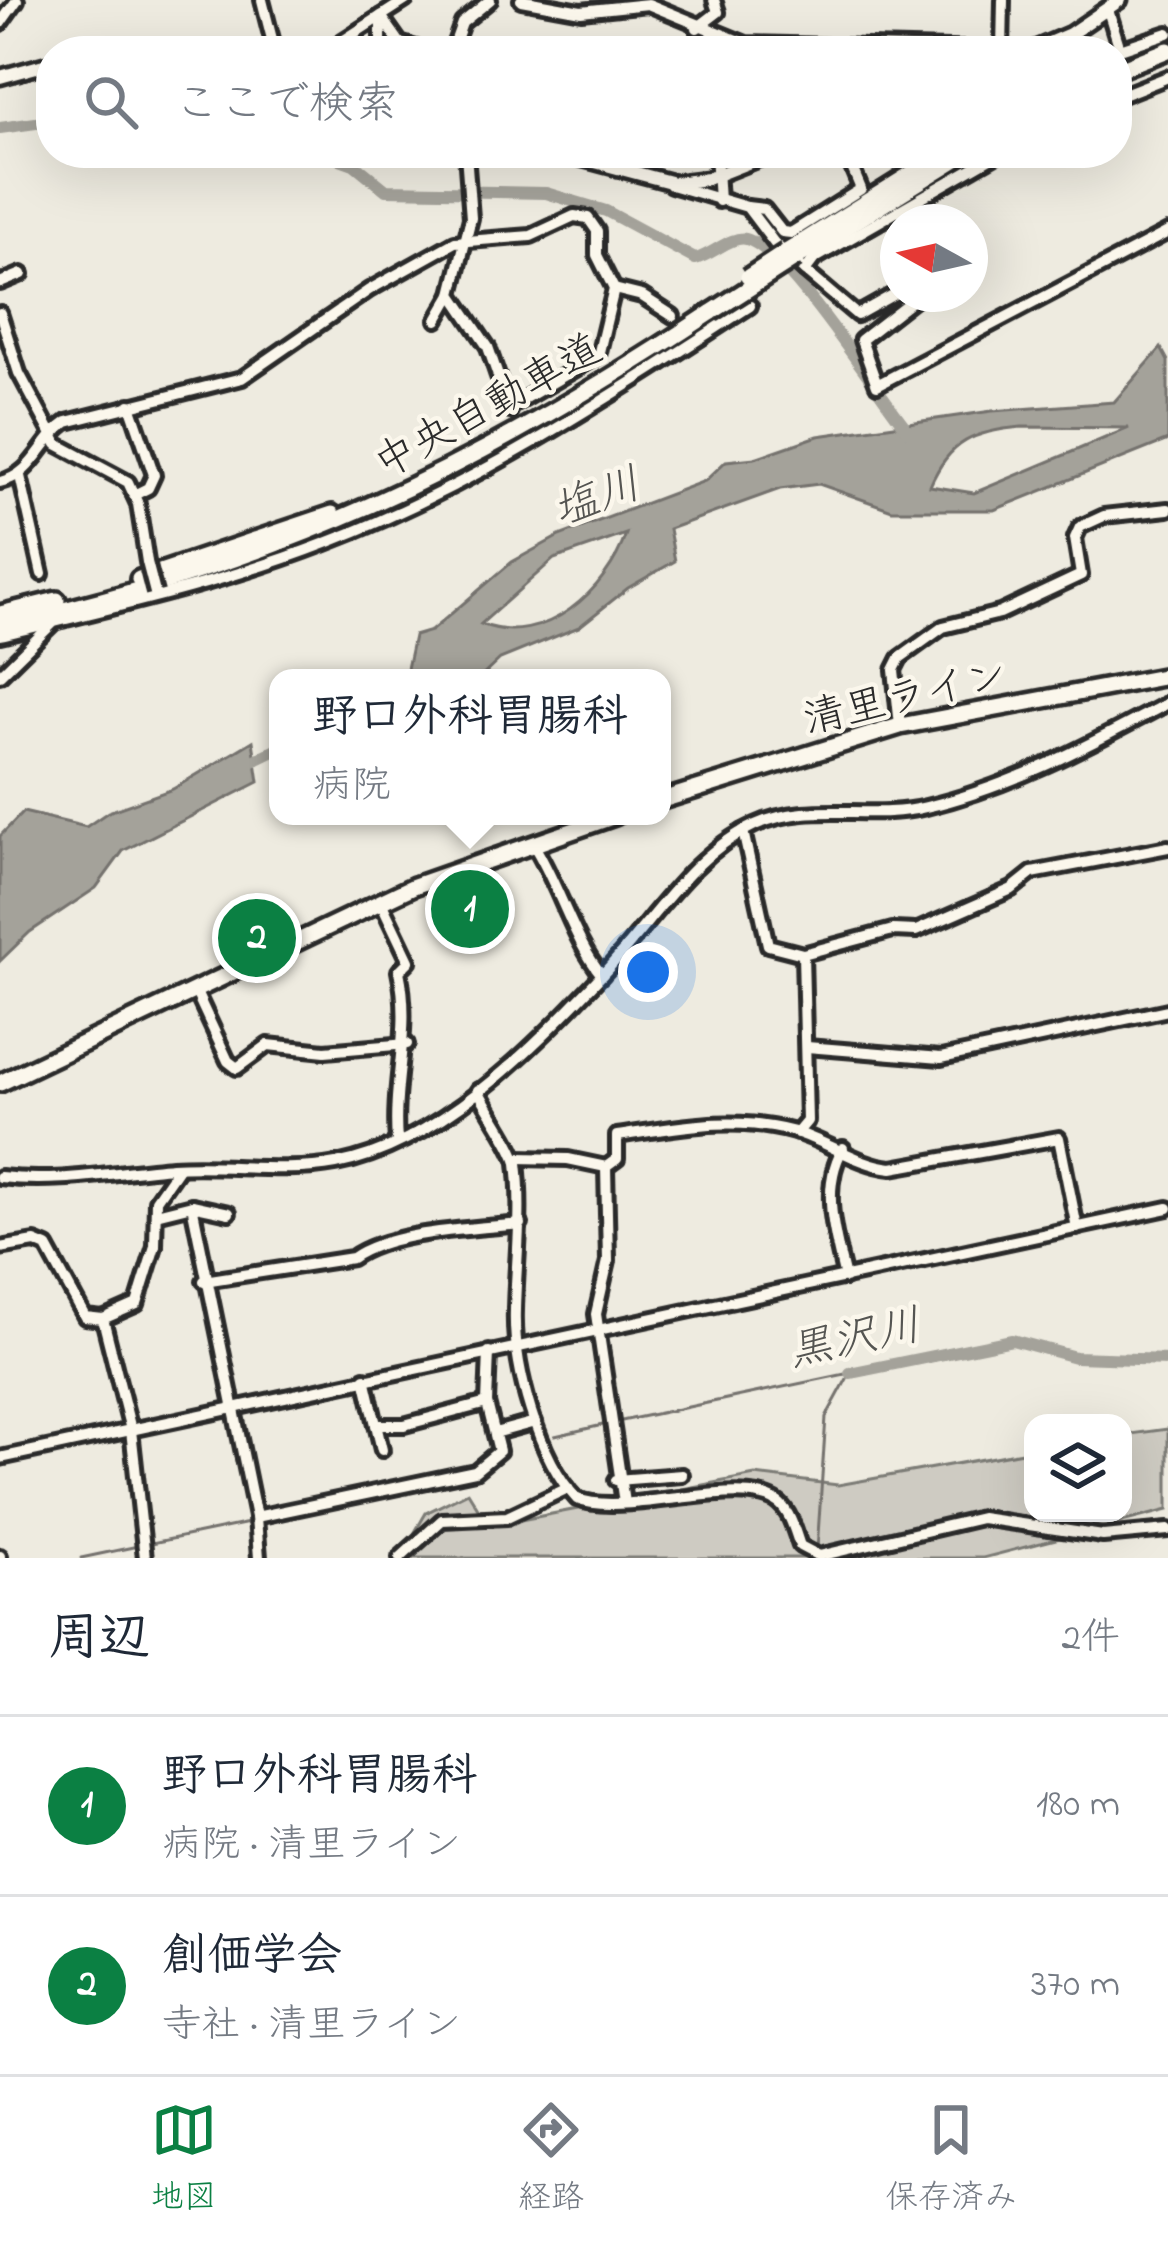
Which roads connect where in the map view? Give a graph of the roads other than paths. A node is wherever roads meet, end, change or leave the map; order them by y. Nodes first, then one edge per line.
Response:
1 (17, 0) edge
2 (262, 0) edge
3 (406, 0) edge
4 (490, 0) edge
5 (521, 0) edge
6 (714, 0) edge
7 (1004, 0) edge
8 (1120, 0) edge
9 (636, 2) edge
10 (567, 5) edge
11 (1108, 10) junction
12 (381, 16) junction
13 (0, 24) edge
14 (697, 28) junction
15 (714, 33) junction
16 (1168, 33) edge
17 (271, 36) edge
18 (350, 36) edge
19 (381, 36) edge
20 (395, 36) edge
21 (458, 36) edge
22 (712, 36) edge
23 (724, 36) edge
24 (1003, 36) edge
25 (1059, 36) edge
26 (1116, 36) edge
27 (1132, 45) edge
28 (1168, 50) edge
29 (1168, 60) edge
30 (1132, 64) edge
31 (36, 67) edge
32 (1132, 74) edge
33 (0, 77) edge
34 (1168, 77) edge
35 (1132, 91) edge
36 (467, 168) edge
37 (615, 168) edge
38 (720, 168) edge
39 (736, 168) edge
40 (852, 168) edge
41 (923, 168) edge
42 (942, 168) edge
43 (971, 168) edge
44 (721, 174) junction
45 (662, 181) junction
46 (719, 201) junction
47 (747, 207) junction
48 (1168, 232) edge
49 (466, 238) junction
50 (796, 260) junction
51 (22, 274) dead end
52 (0, 283) edge
53 (614, 289) junction
54 (452, 295) junction
55 (880, 302) edge
56 (750, 306) dead end
57 (708, 309) junction
58 (897, 312) edge
59 (0, 313) edge
60 (673, 316) dead end
61 (437, 320) dead end
62 (130, 405) junction
63 (50, 433) junction
64 (20, 476) junction
65 (0, 482) edge
66 (134, 495) junction
67 (1168, 509) edge
68 (42, 574) dead end
69 (156, 595) junction
70 (0, 614) edge
71 (54, 622) junction
72 (0, 625) edge
73 (0, 635) edge
74 (0, 675) edge
75 (1168, 676) edge
76 (1168, 703) edge
77 (900, 726) junction
78 (671, 797) edge
79 (588, 825) edge
80 (743, 832) junction
81 (532, 844) junction
82 (1168, 847) edge
83 (381, 902) junction
84 (803, 954) junction
85 (602, 975) junction
86 (196, 990) junction
87 (1168, 1010) edge
88 (407, 1044) junction
89 (807, 1047) junction
90 (0, 1083) edge
91 (478, 1090) junction
92 (797, 1133) junction
93 (397, 1142) junction
94 (843, 1148) junction
95 (517, 1158) junction
96 (179, 1167) junction
97 (606, 1167) junction
98 (0, 1177) edge
99 (192, 1205) junction
100 (1168, 1208) edge
101 (229, 1213) dead end
102 (156, 1214) junction
103 (520, 1223) junction
104 (1077, 1228) junction
105 (0, 1248) edge
106 (845, 1278) junction
107 (204, 1281) junction
108 (103, 1319) junction
109 (598, 1332) junction
110 (520, 1349) junction
111 (489, 1352) junction
112 (365, 1378) junction
113 (487, 1403) junction
114 (232, 1408) junction
115 (535, 1422) junction
116 (376, 1425) junction
117 (131, 1430) junction
118 (495, 1433) junction
119 (382, 1450) dead end
120 (0, 1458) edge
121 (682, 1475) dead end
122 (616, 1480) junction
123 (568, 1488) junction
124 (624, 1503) junction
125 (256, 1517) junction
126 (1168, 1530) edge
127 (802, 1555) edge
128 (146, 1558) edge
129 (259, 1558) edge
130 (400, 1558) edge

1 - 13 street
2 - 17 street
3 - 12 street
4 - 21 street
5 - 10 street
6 - 14 street
7 - 24 street
8 - 11 main road
9 - 10 street
9 - 14 street
11 - 25 main road
11 - 26 street
12 - 18 street
12 - 19 street
12 - 20 street
14 - 15 street
15 - 22 street
15 - 23 street
16 - 27 street
28 - 30 highway
29 - 32 highway
31 - 33 main road
34 - 35 street
36 - 49 street
37 - 45 main road
38 - 44 street
39 - 44 main road
40 - 47 street
41 - 50 highway, 中央自動車道
42 - 50 highway, 中央自動車道
43 - 50 street
44 - 45 main road
44 - 46 street
45 - 46 street
46 - 47 street
47 - 50 street
48 - 58 street
49 - 53 street
49 - 54 street
49 - 62 street
50 - 55 street
50 - 57 highway, 中央自動車道, bridge
51 - 52 street
53 - 54 street
53 - 60 street
54 - 61 street
56 - 69 street
57 - 70 highway, 中央自動車道
57 - 72 highway, 中央自動車道
59 - 63 street
62 - 63 street
62 - 66 street
63 - 64 street
63 - 66 street
64 - 65 street
64 - 68 street
66 - 69 street, bridge
67 - 77 street
69 - 71 street
71 - 73 street
71 - 74 street
75 - 77 highway, 清里ライン
76 - 80 street
77 - 78 highway, 清里ライン
79 - 81 highway
80 - 84 street
80 - 85 street
81 - 83 highway
81 - 85 street
82 - 84 street
83 - 86 highway
83 - 88 street
84 - 89 street
85 - 91 street
86 - 88 street
86 - 90 highway
87 - 89 street
88 - 93 street
89 - 92 street
91 - 93 street
91 - 95 street
92 - 94 street
92 - 97 street
93 - 96 street
94 - 104 street
94 - 106 street
95 - 97 street
95 - 103 street
96 - 98 street
96 - 102 street
97 - 109 street
99 - 101 street
99 - 102 street
99 - 107 street
100 - 104 street
102 - 108 street
103 - 107 street
103 - 110 street
104 - 106 street
105 - 108 street
106 - 109 street
107 - 114 street
108 - 117 street
109 - 110 street
109 - 122 street
110 - 111 street
110 - 115 street
111 - 112 street
111 - 113 street
112 - 114 street
112 - 116 street
113 - 116 street
113 - 118 street
114 - 117 street
114 - 125 street
115 - 118 street
115 - 123 street
116 - 119 street
117 - 120 street
117 - 128 street
118 - 125 street
121 - 122 street
122 - 124 street
123 - 124 street
123 - 130 street
124 - 127 street
125 - 129 street
126 - 127 street

